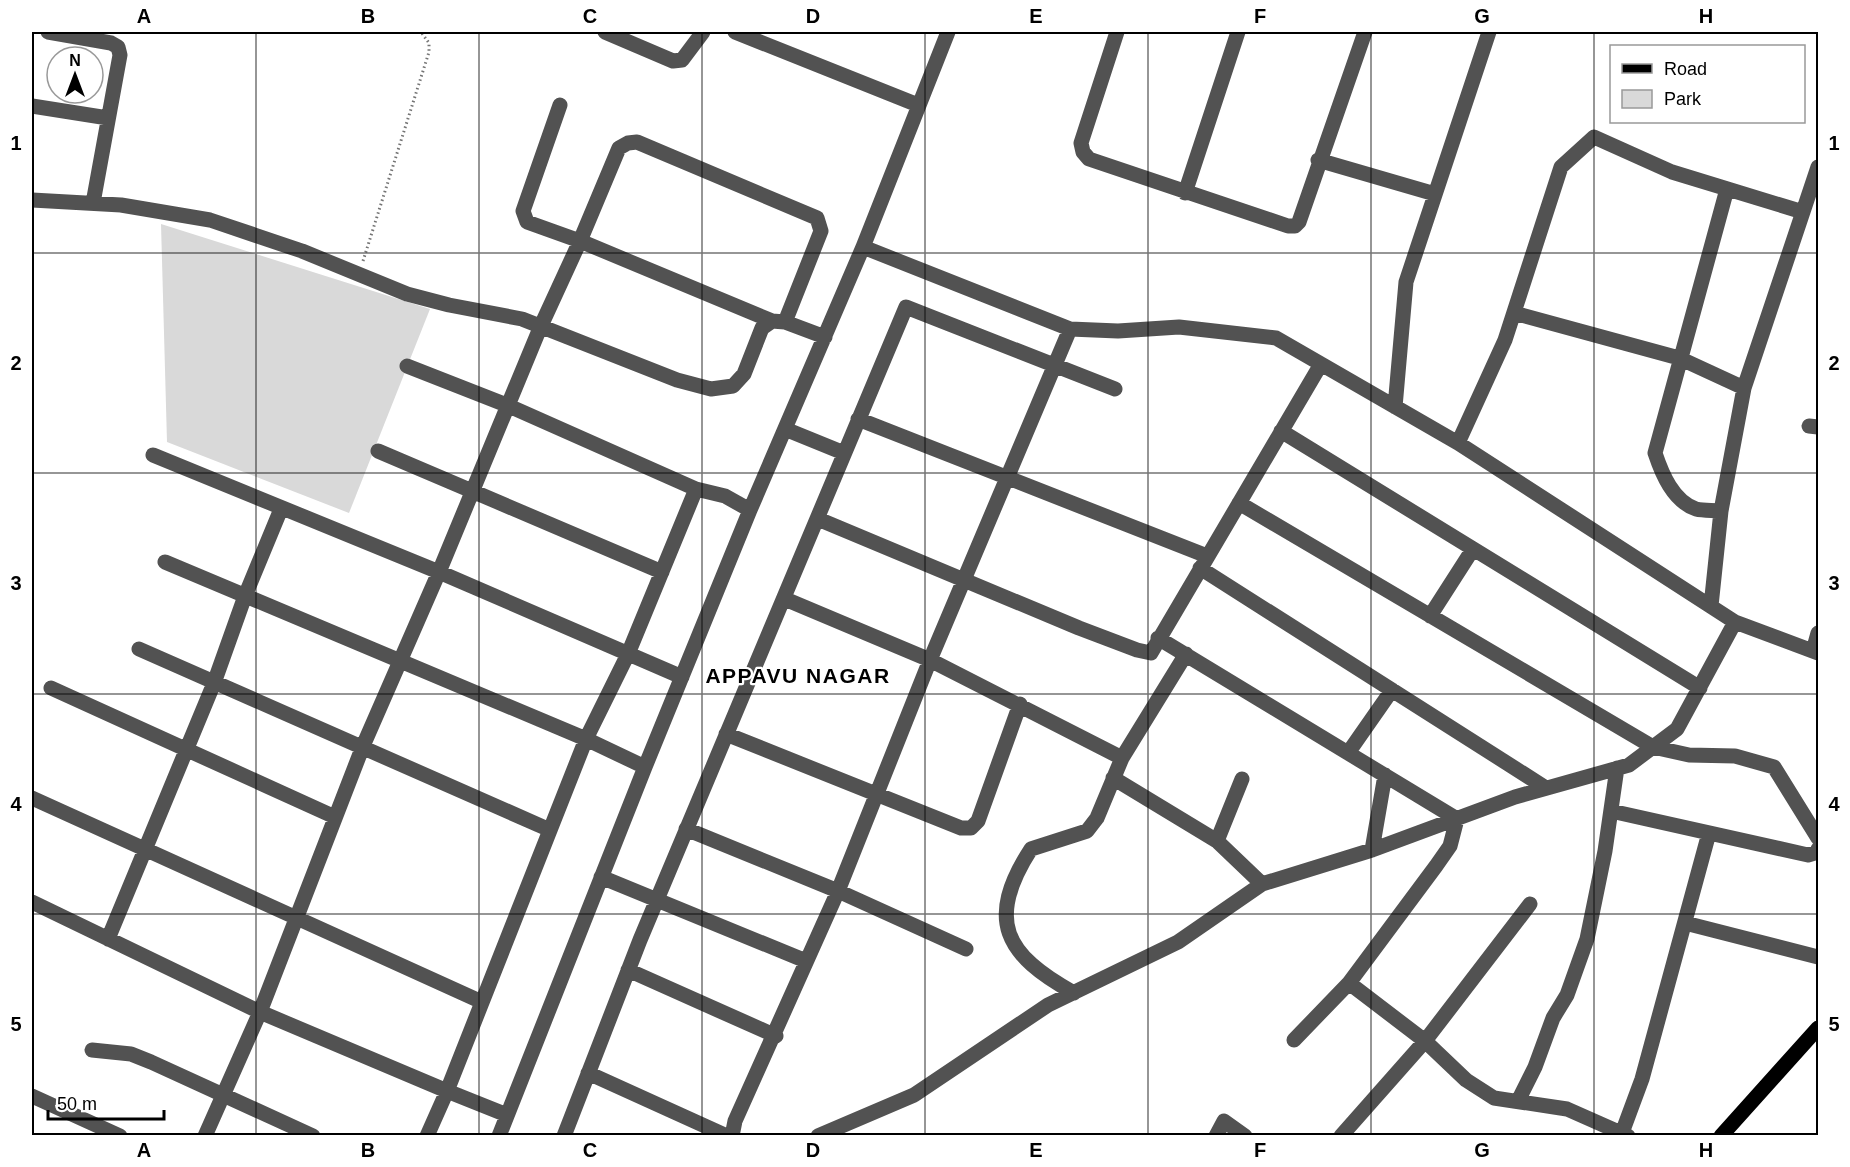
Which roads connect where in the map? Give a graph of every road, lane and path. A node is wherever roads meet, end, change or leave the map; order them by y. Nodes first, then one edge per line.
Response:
1 (48, 32) edge
2 (421, 32) edge
3 (606, 32) edge
4 (703, 32) edge
5 (735, 32) edge
6 (948, 32) edge
7 (1117, 32) edge
8 (1238, 32) edge
9 (1365, 32) edge
10 (1489, 32) edge
11 (561, 105) dead end
12 (918, 105) junction
13 (32, 106) edge
14 (108, 118) junction
15 (1318, 160) junction
16 (1818, 167) edge
17 (1727, 189) junction
18 (1185, 193) junction
19 (1435, 194) junction
20 (1814, 194) edge
21 (32, 200) edge
22 (93, 203) junction
23 (1803, 212) junction
24 (580, 240) junction
25 (863, 247) junction
26 (359, 274) junction
27 (1514, 313) junction
28 (779, 322) junction
29 (540, 328) junction
30 (1070, 328) junction
31 (825, 337) junction
32 (1680, 358) junction
33 (1321, 364) junction
34 (407, 366) dead end
35 (1053, 366) junction
36 (1743, 388) junction
37 (1115, 389) dead end
38 (509, 406) junction
39 (1395, 406) junction
40 (858, 418) junction
41 (786, 429) junction
42 (1281, 431) junction
43 (1458, 443) junction
44 (378, 451) dead end
45 (844, 453) junction
46 (153, 455) dead end
47 (1008, 477) junction
48 (696, 489) junction
49 (472, 490) junction
50 (1239, 503) junction
51 (281, 509) junction
52 (750, 510) junction
53 (1721, 511) junction
54 (818, 519) junction
55 (1473, 549) junction
56 (165, 562) dead end
57 (1203, 562) junction
58 (439, 572) junction
59 (662, 572) junction
60 (964, 581) junction
61 (245, 596) junction
62 (785, 599) junction
63 (1711, 606) junction
64 (1430, 616) junction
65 (1735, 622) junction
66 (1818, 633) edge
67 (1158, 638) junction
68 (139, 649) dead end
69 (1816, 652) edge
70 (628, 654) junction
71 (1186, 654) junction
72 (930, 660) junction
73 (400, 662) junction
74 (682, 677) junction
75 (214, 682) junction
76 (51, 688) dead end
77 (1700, 688) junction
78 (1392, 690) junction
79 (1020, 704) junction
80 (726, 734) junction
81 (586, 739) junction
82 (363, 746) junction
83 (1653, 747) junction
84 (186, 751) junction
85 (1348, 753) junction
86 (1122, 758) junction
87 (645, 768) junction
88 (1617, 768) junction
89 (1385, 775) junction
90 (1113, 778) junction
91 (1242, 779) dead end
92 (1546, 788) junction
93 (878, 793) junction
94 (32, 798) edge
95 (1611, 811) junction
96 (335, 817) junction
97 (1457, 819) junction
98 (686, 829) junction
99 (550, 830) junction
100 (1817, 830) edge
101 (1709, 833) junction
102 (1217, 841) junction
103 (1818, 849) edge
104 (1372, 850) junction
105 (146, 851) junction
106 (601, 877) junction
107 (1262, 884) junction
108 (838, 891) junction
109 (657, 900) junction
110 (32, 902) edge
111 (1530, 904) dead end
112 (296, 916) junction
113 (1685, 922) junction
114 (108, 939) junction
115 (966, 949) dead end
116 (1818, 957) edge
117 (806, 961) junction
118 (628, 970) junction
119 (1349, 983) junction
120 (1074, 993) junction
121 (482, 1002) junction
122 (260, 1012) junction
123 (1818, 1028) edge
124 (776, 1036) junction
125 (1294, 1040) dead end
126 (1425, 1041) junction
127 (92, 1050) dead end
128 (588, 1073) junction
129 (447, 1090) junction
130 (32, 1096) edge
131 (223, 1096) junction
132 (1518, 1101) junction
133 (507, 1115) junction
134 (1625, 1134) edge
135 (120, 1136) edge
136 (205, 1136) edge
137 (313, 1136) edge
138 (427, 1136) edge
139 (499, 1136) edge
140 (564, 1136) edge
141 (727, 1136) edge
142 (732, 1136) edge
143 (818, 1136) edge
144 (1216, 1136) edge
145 (1245, 1136) edge
146 (1341, 1136) edge
147 (1721, 1136) edge

1 - 14 street
2 - 26 path
3 - 4 street
5 - 12 street
6 - 12 street
7 - 18 street
8 - 18 street
9 - 15 street
10 - 19 street
11 - 24 street
12 - 25 street
13 - 14 street
14 - 22 street
15 - 18 street
15 - 19 street
16 - 20 street
17 - 23 street
17 - 27 street
17 - 32 street
19 - 39 street
20 - 23 street
21 - 22 street
22 - 26 street
23 - 36 street
24 - 28 street
24 - 28 street
24 - 29 street
25 - 30 street
25 - 31 street
26 - 29 street
27 - 32 street
27 - 43 street
28 - 29 street
28 - 31 street
29 - 38 street
30 - 33 street
30 - 35 street
31 - 41 street
32 - 36 street
32 - 53 street
33 - 39 street
33 - 42 street
34 - 38 street
35 - 37 street
35 - 40 street
35 - 47 street
36 - 53 street
38 - 48 street
38 - 49 street
39 - 43 street
40 - 45 street
40 - 47 street
41 - 45 street
41 - 52 street
42 - 50 street
42 - 55 street
43 - 63 street
44 - 49 street
45 - 54 street
46 - 51 street
47 - 57 street
47 - 60 street
48 - 52 street
48 - 59 street
49 - 58 street
49 - 59 street
50 - 57 street
50 - 64 street
51 - 58 street
51 - 61 street
52 - 74 street
53 - 63 street
54 - 60 street
54 - 62 street
55 - 64 street
55 - 77 street
56 - 61 street
57 - 67 street
57 - 78 street
58 - 70 street
58 - 73 street
59 - 70 street
60 - 67 street
60 - 72 street
61 - 73 street
61 - 75 street
62 - 72 street
62 - 80 street
63 - 65 street
64 - 83 street
65 - 69 street
65 - 77 street
66 - 69 street
67 - 71 street
68 - 75 street
70 - 74 street
70 - 81 street
71 - 85 street
71 - 86 street
72 - 79 street
72 - 93 street
73 - 81 street
73 - 82 street
74 - 87 street
75 - 82 street
75 - 84 street
76 - 84 street
77 - 83 street
78 - 85 street
78 - 92 street
79 - 86 street
79 - 93 street
80 - 93 street
80 - 98 street
81 - 87 street
81 - 99 street
82 - 96 street
82 - 99 street
83 - 88 street
83 - 100 street
84 - 96 street
84 - 105 street
85 - 89 street
86 - 90 street
87 - 106 street
88 - 92 street
88 - 95 street
89 - 97 street
89 - 104 street
90 - 102 street
90 - 120 street
91 - 102 street
92 - 97 street
93 - 108 street
94 - 105 street
95 - 101 street
95 - 132 street
96 - 112 street
97 - 104 street
97 - 119 street
98 - 108 street
98 - 109 street
99 - 121 street
101 - 103 street
101 - 113 street
102 - 107 street
104 - 107 street
105 - 112 street
105 - 114 street
106 - 109 street
106 - 133 street
107 - 120 street
108 - 115 street
108 - 117 street
109 - 117 street
109 - 118 street
110 - 114 street
111 - 126 street
112 - 121 street
112 - 122 street
113 - 116 street
113 - 134 street
114 - 122 street
117 - 124 street
118 - 124 street
118 - 128 street
119 - 125 street
119 - 126 street
120 - 143 street
121 - 129 street
122 - 129 street
122 - 131 street
123 - 147 main road
124 - 142 street
126 - 132 street
126 - 146 street
127 - 131 street
128 - 140 street
128 - 141 street
129 - 133 street
129 - 138 street
130 - 135 street
131 - 136 street
131 - 137 street
132 - 134 street
133 - 139 street
144 - 145 street

